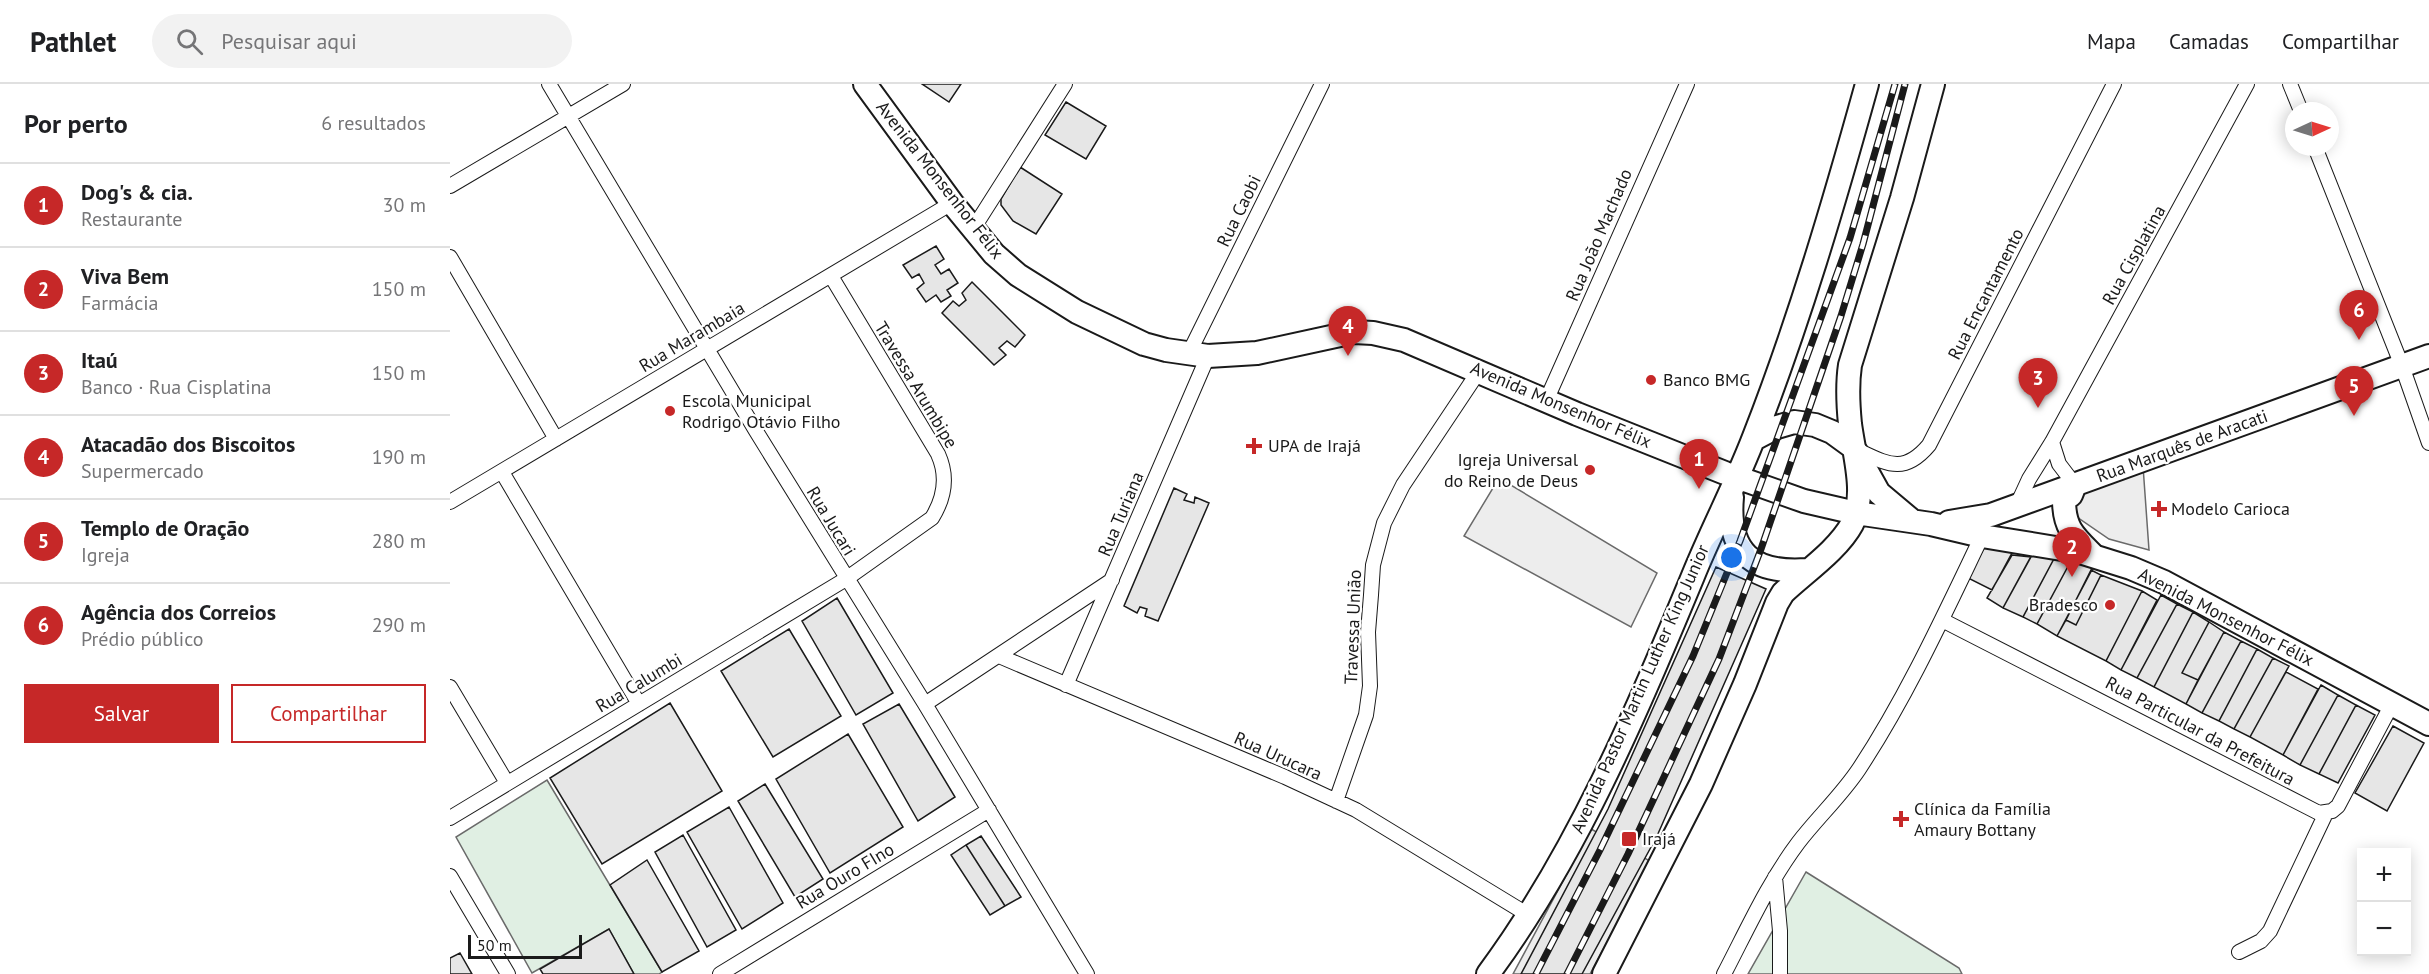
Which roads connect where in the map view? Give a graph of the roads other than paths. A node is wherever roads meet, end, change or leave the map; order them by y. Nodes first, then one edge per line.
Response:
1 (549, 84) edge
2 (623, 84) edge
3 (865, 84) edge
4 (1065, 84) edge
5 (1322, 84) edge
6 (1687, 84) edge
7 (1867, 84) edge
8 (1933, 84) edge
9 (2114, 84) edge
10 (2247, 84) edge
11 (2290, 84) edge
12 (2297, 102) edge
13 (568, 116) junction
14 (2319, 156) edge
15 (450, 186) edge
16 (952, 202) junction
17 (973, 229) junction
18 (450, 257) edge
19 (831, 276) junction
20 (708, 348) junction
21 (1198, 356) junction
22 (2429, 356) edge
23 (2402, 366) junction
24 (1479, 371) junction
25 (1546, 401) junction
26 (1754, 438) junction
27 (556, 439) junction
28 (2052, 442) junction
29 (2429, 443) edge
30 (1854, 448) junction
31 (502, 472) junction
32 (1735, 483) junction
33 (2069, 493) junction
34 (450, 502) edge
35 (2017, 506) junction
36 (1856, 513) junction
37 (1922, 523) junction
38 (1982, 536) junction
39 (2092, 555) junction
40 (1807, 570) junction
41 (846, 579) junction
42 (1112, 580) junction
43 (1942, 620) junction
44 (999, 656) junction
45 (1066, 685) junction
46 (450, 687) edge
47 (639, 704) junction
48 (925, 704) junction
49 (2392, 704) junction
50 (2429, 724) edge
51 (507, 783) junction
52 (1336, 801) junction
53 (989, 810) junction
54 (2326, 813) junction
55 (450, 818) edge
56 (450, 876) edge
57 (1775, 877) junction
58 (1530, 916) junction
59 (2238, 952) dead end
60 (508, 974) edge
61 (720, 974) edge
62 (1087, 974) edge
63 (1488, 974) edge
64 (1604, 974) edge
65 (1724, 974) edge
66 (1780, 974) edge

1 - 13 street, Rua Jucari
2 - 13 street
3 - 16 main road, Avenida Monsenhor Félix
4 - 17 street
5 - 21 street, Rua Caobi
6 - 25 street, Rua João Machado
7 - 26 main road, Avenida Pastor Martin Luther King Junior
8 - 30 main road
9 - 30 street, Rua Encantamento
10 - 28 street, Rua Cisplatina
11 - 12 street
13 - 15 street
13 - 20 street, Rua Jucari
14 - 23 street
16 - 17 main road, Avenida Monsenhor Félix
16 - 19 street, Rua Marambaia
17 - 21 main road, Avenida Monsenhor Félix
18 - 27 street
19 - 20 street, Rua Marambaia
19 - 41 street, Travessa Arumbipe
20 - 27 street, Rua Marambaia
20 - 41 street, Rua Jucari
21 - 24 main road, Avenida Monsenhor Félix
21 - 42 street, Rua Turiana
22 - 23 main road, Rua Marquês de Aracati
23 - 29 street
23 - 33 main road, Rua Marquês de Aracati
24 - 25 main road, Avenida Monsenhor Félix
24 - 52 street, Travessa União
25 - 32 main road, Avenida Monsenhor Félix
26 - 30 main road
26 - 32 main road, Avenida Pastor Martin Luther King Junior
27 - 31 street, Rua Marambaia
28 - 33 street
28 - 35 street, Rua Cisplatina
30 - 36 main road
30 - 37 main road
31 - 34 street, Rua Marambaia
31 - 47 street
32 - 36 main road, Avenida Monsenhor Félix
32 - 40 main road
32 - 58 main road, Avenida Pastor Martin Luther King Junior
33 - 35 main road, Rua Marquês de Aracati
33 - 38 main road
33 - 39 main road
35 - 37 main road, Rua Marquês de Aracati
36 - 37 main road, Avenida Monsenhor Félix
36 - 40 main road
37 - 38 main road, Avenida Monsenhor Félix
38 - 39 main road, Avenida Monsenhor Félix
38 - 43 street
39 - 49 main road, Avenida Monsenhor Félix
40 - 64 main road
41 - 47 street, Rua Calumbi
41 - 48 street, Rua Jucari
42 - 44 street
42 - 45 street, Rua Turiana
43 - 54 street, Rua Particular da Prefeitura
43 - 57 street
44 - 45 street, Rua Urucara
44 - 48 street
45 - 52 street, Rua Urucara
46 - 51 street
47 - 51 street, Rua Calumbi
48 - 53 street, Rua Jucari
49 - 50 main road, Avenida Monsenhor Félix
49 - 54 street
51 - 55 street, Rua Calumbi
52 - 58 street, Rua Urucara
53 - 61 street, Rua Ouro FIno
53 - 62 street, Rua Jucari
54 - 59 street
56 - 60 street
57 - 65 street
57 - 66 street
58 - 63 main road, Avenida Pastor Martin Luther King Junior

